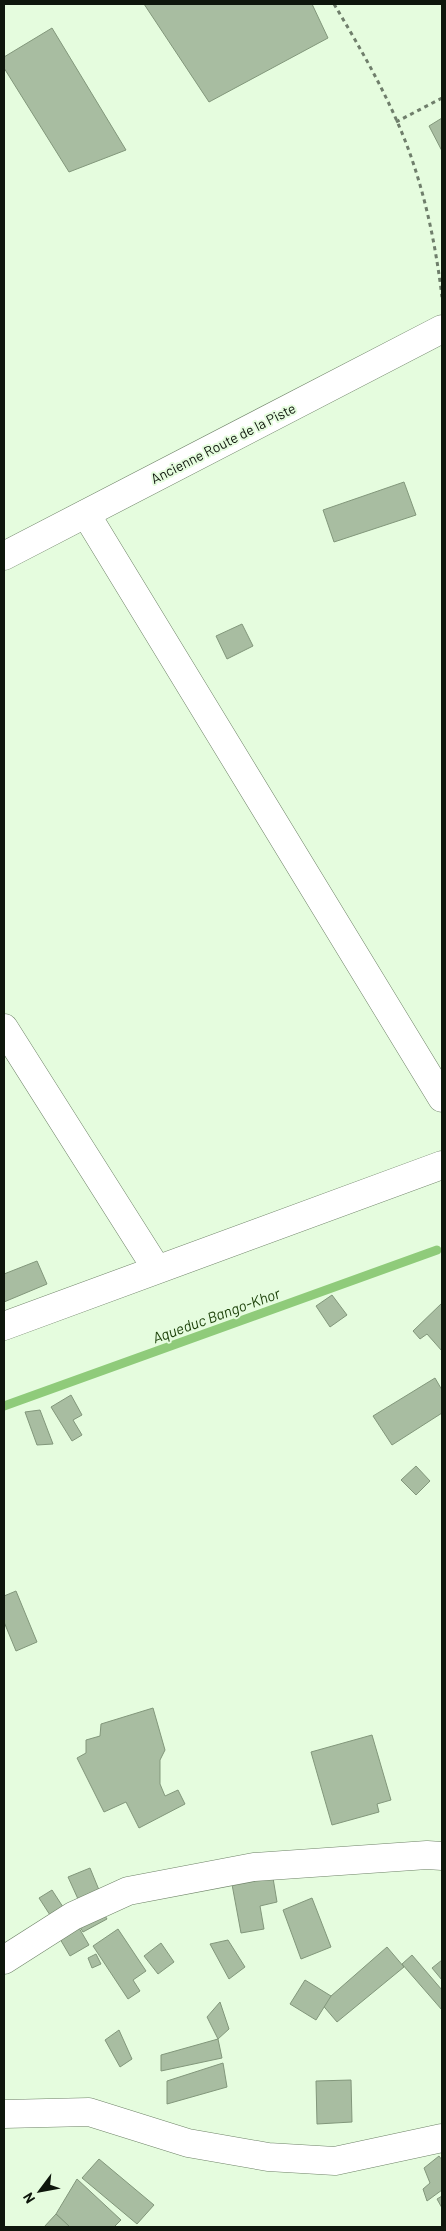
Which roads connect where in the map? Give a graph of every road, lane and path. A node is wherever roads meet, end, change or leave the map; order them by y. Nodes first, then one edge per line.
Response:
1 (334, 4) edge
2 (442, 98) edge
3 (396, 122) junction
4 (442, 296) edge
5 (442, 329) edge
6 (86, 514) junction
7 (4, 556) edge
8 (4, 1028) edge
9 (442, 1098) edge
10 (442, 1165) edge
11 (156, 1268) junction
12 (4, 1326) edge
13 (442, 1856) edge
14 (4, 1960) edge
15 (4, 2114) edge
16 (442, 2138) edge

1 - 3 path
2 - 3 path
3 - 4 path
5 - 6 street, Ancienne Route de la Piste
6 - 7 street, Ancienne Route de la Piste
6 - 9 street
8 - 11 street
10 - 11 street
11 - 12 street
13 - 14 street
15 - 16 street

